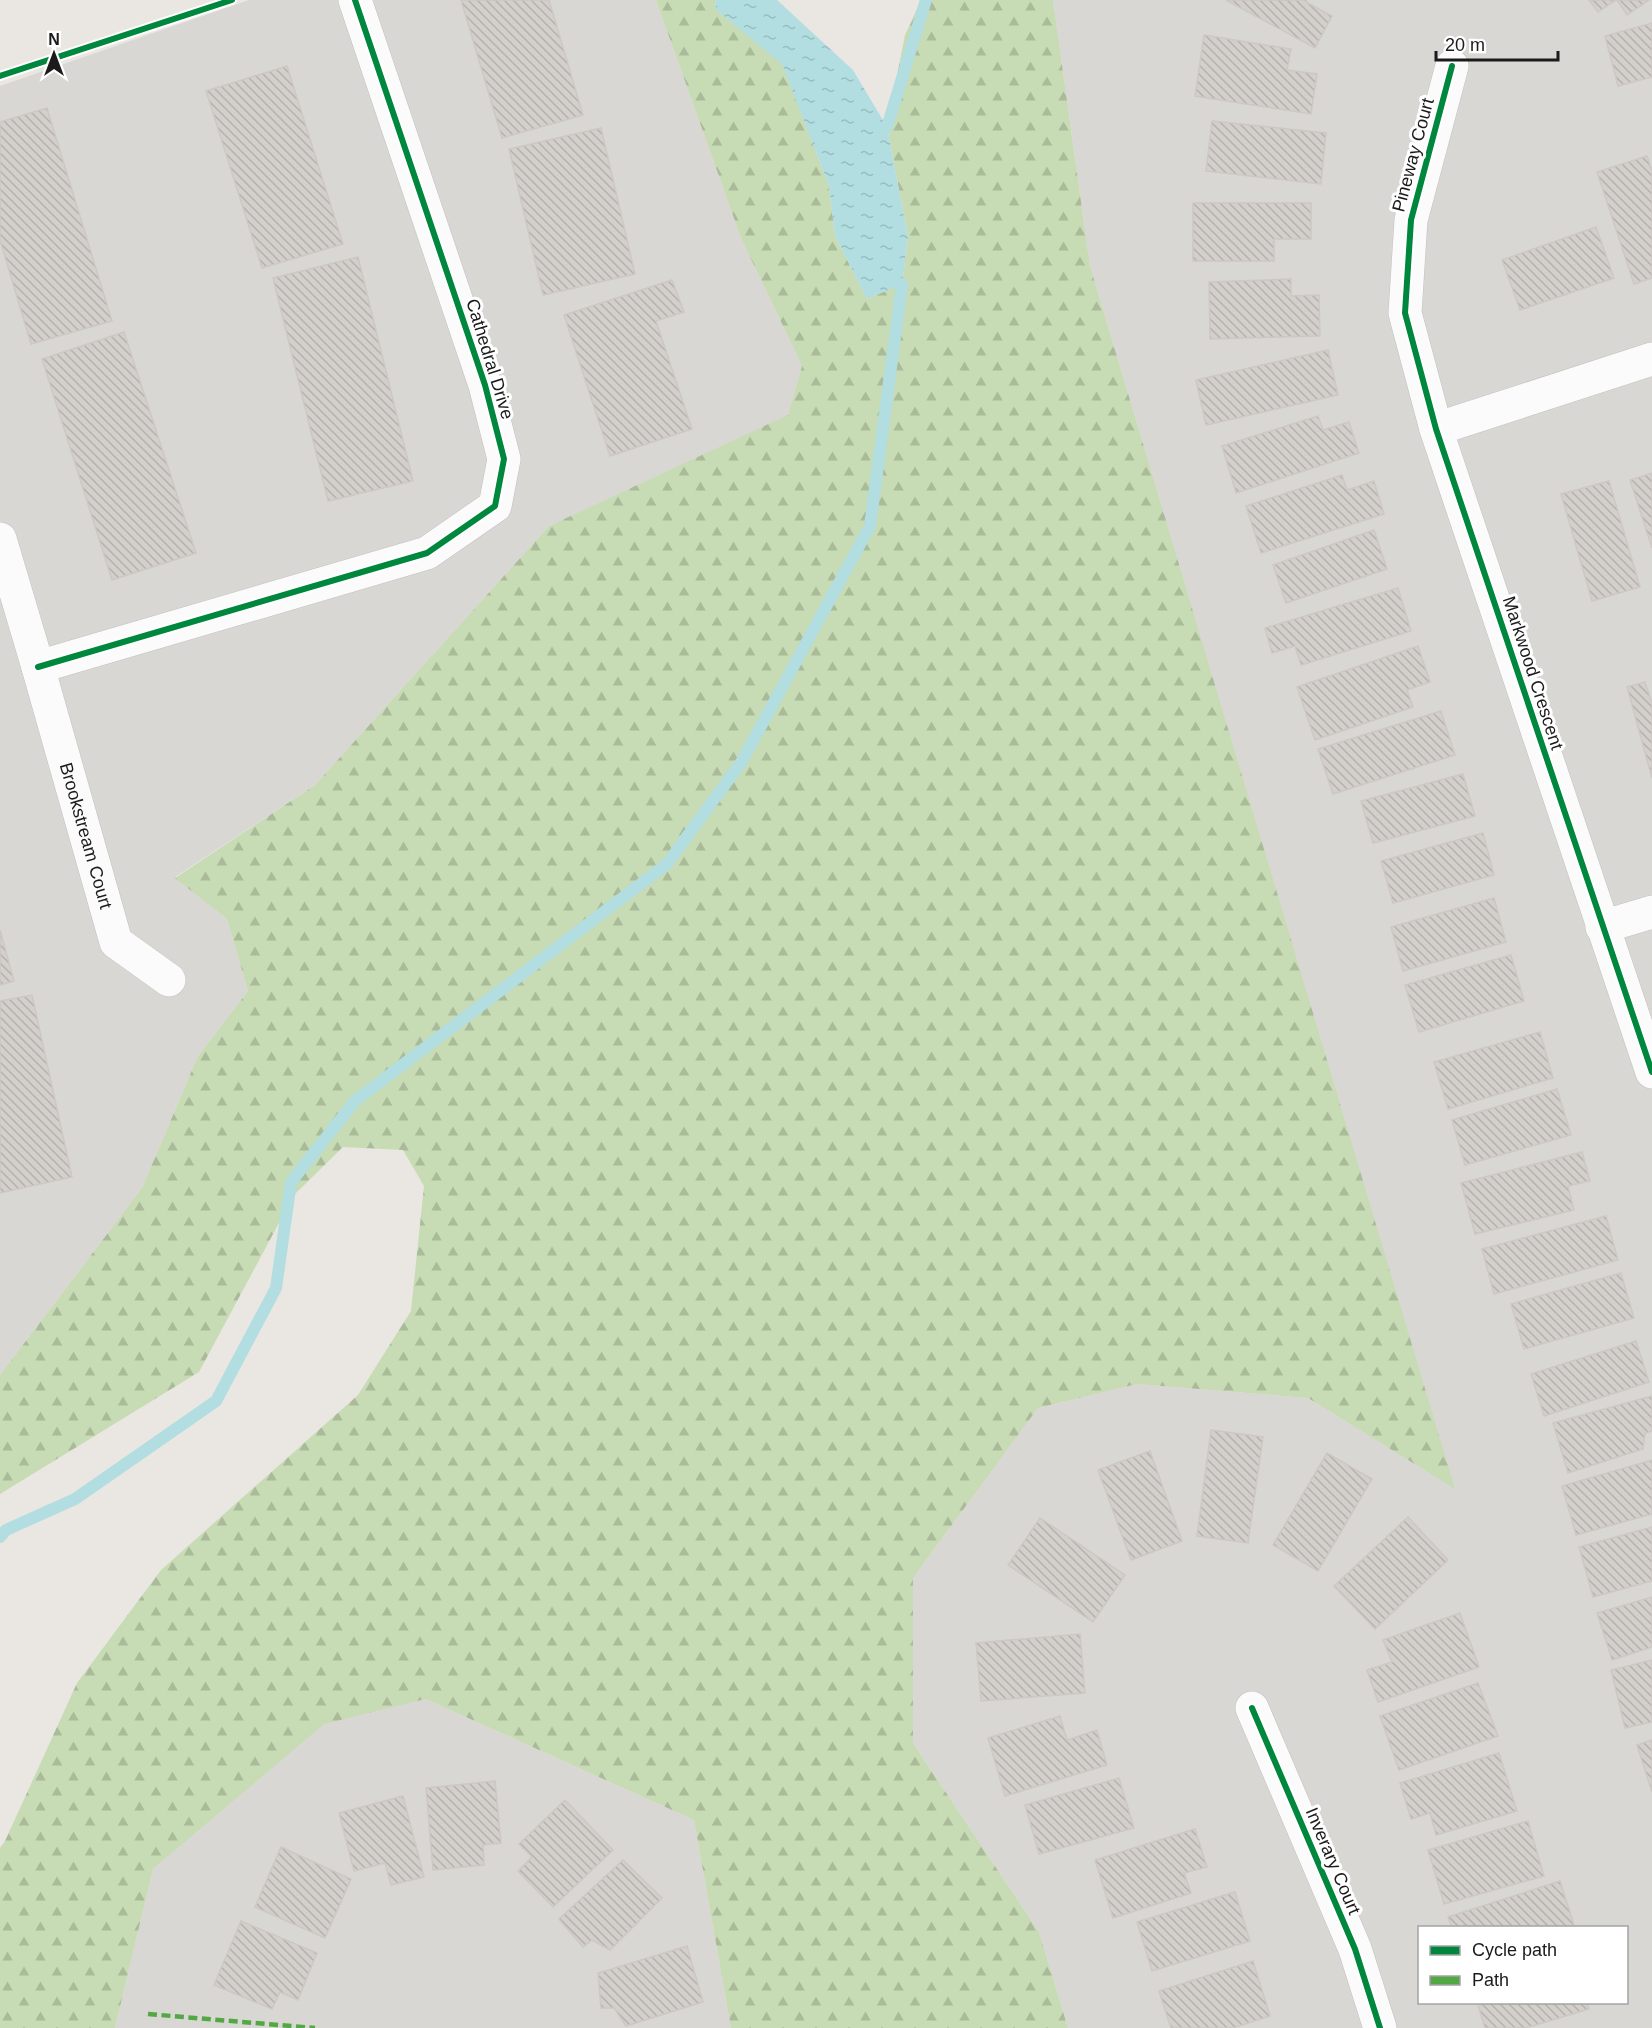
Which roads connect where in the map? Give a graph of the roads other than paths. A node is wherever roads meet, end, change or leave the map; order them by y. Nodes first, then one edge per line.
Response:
1 (355, 0) edge
2 (1452, 66) dead end
3 (1652, 359) edge
4 (1436, 429) junction
5 (0, 539) edge
6 (38, 667) junction
7 (1652, 912) edge
8 (1602, 927) junction
9 (169, 980) dead end
10 (1652, 1072) edge
11 (1252, 1708) dead end
12 (1380, 2028) edge

1 - 6 street, Cathedral Drive
2 - 4 street, Pineway Court
3 - 4 street
4 - 8 street, Markwood Crescent
5 - 6 street
6 - 9 street, Brookstream Court
7 - 8 street
8 - 10 street, Markwood Crescent
11 - 12 street, Inverary Court

